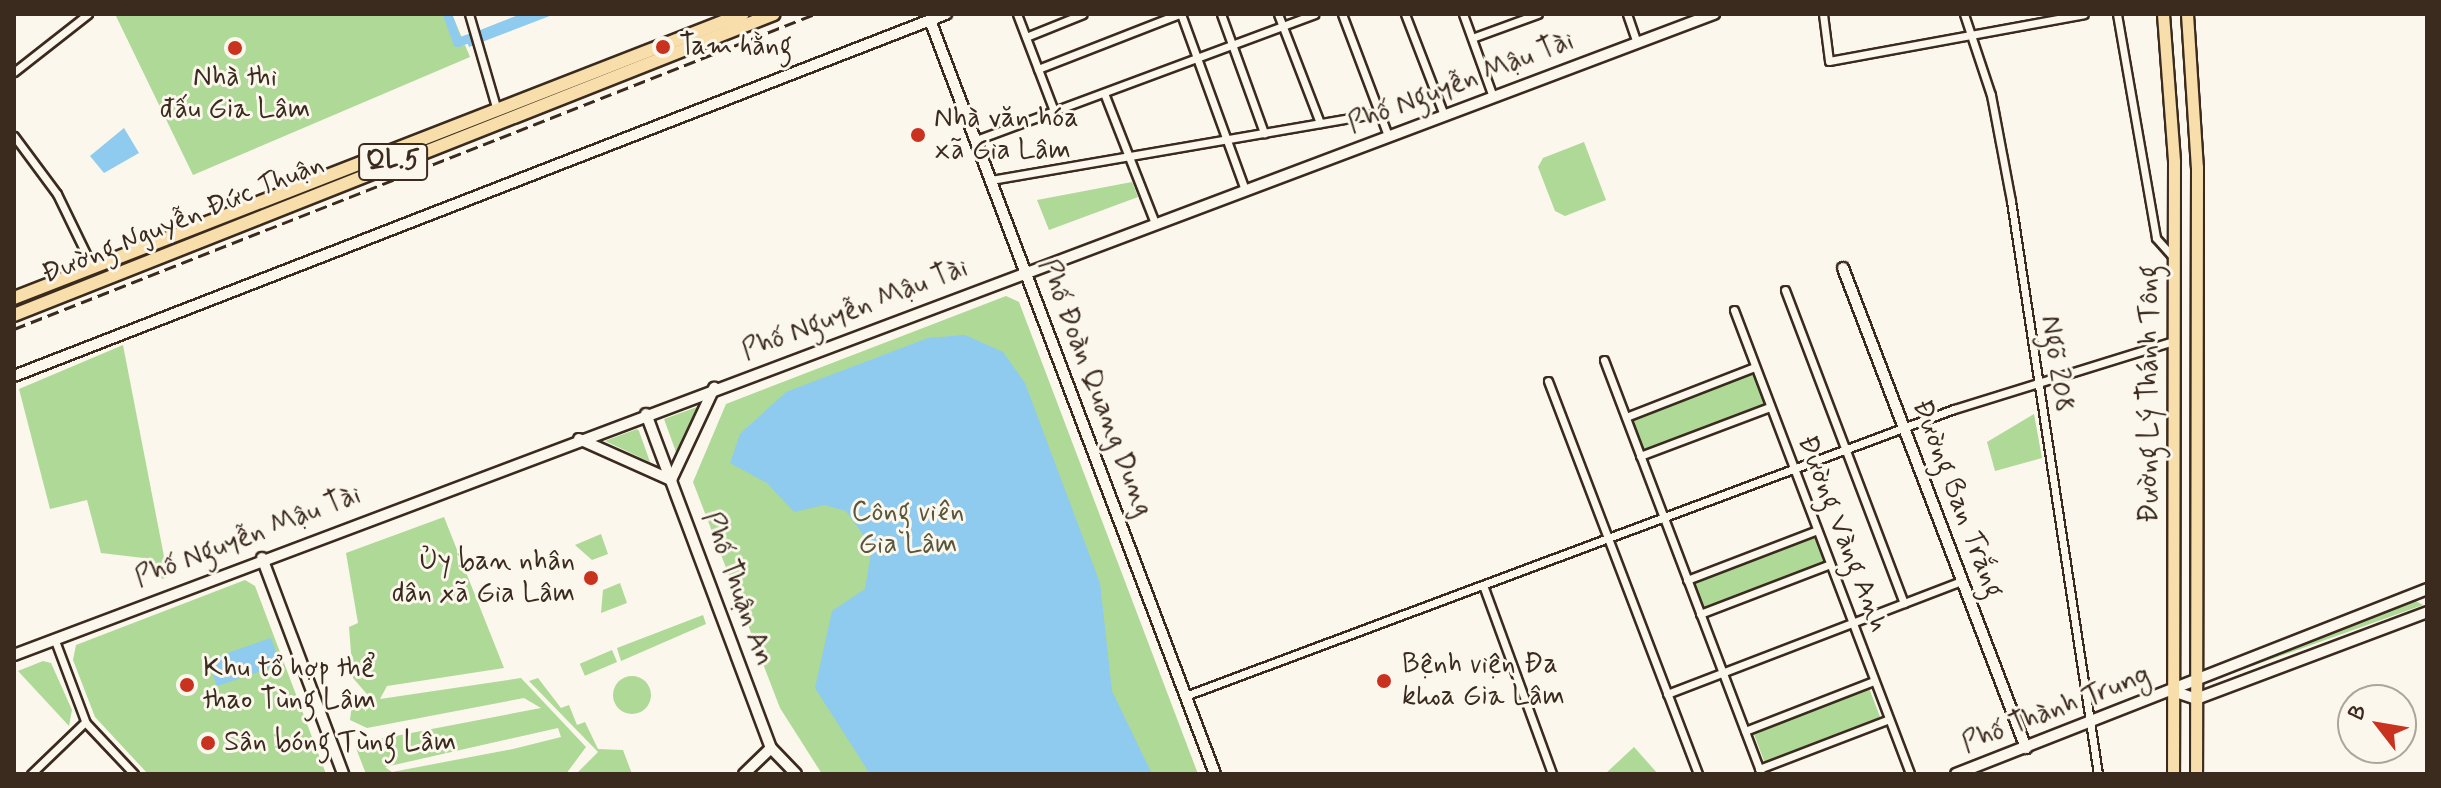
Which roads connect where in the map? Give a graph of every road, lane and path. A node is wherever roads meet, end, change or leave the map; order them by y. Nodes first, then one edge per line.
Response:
1 (88, 14) edge
2 (469, 14) edge
3 (743, 14) edge
4 (774, 14) edge
5 (946, 14) edge
6 (1017, 14) edge
7 (1083, 14) edge
8 (1180, 14) edge
9 (1221, 14) edge
10 (1278, 14) edge
11 (1314, 14) edge
12 (1342, 14) edge
13 (1405, 14) edge
14 (1463, 14) edge
15 (1538, 14) edge
16 (1627, 14) edge
17 (1714, 14) edge
18 (1823, 14) edge
19 (1964, 14) edge
20 (2084, 14) edge
21 (2117, 14) edge
22 (2163, 14) edge
23 (2187, 14) edge
24 (1691, 18) edge
25 (930, 20) junction
26 (1283, 26) junction
27 (1972, 36) junction
28 (1026, 37) junction
29 (1472, 38) junction
30 (1637, 43) junction
31 (1233, 44) junction
32 (1197, 58) junction
33 (1038, 69) junction
34 (14, 72) edge
35 (1104, 93) junction
36 (1493, 97) junction
37 (496, 107) junction
38 (1054, 111) junction
39 (1379, 113) junction
40 (1444, 115) junction
41 (1320, 123) junction
42 (1264, 133) junction
43 (14, 136) edge
44 (1388, 136) junction
45 (1226, 139) junction
46 (976, 140) junction
47 (1129, 156) junction
48 (2197, 173) junction
49 (2174, 175) junction
50 (991, 180) junction
51 (1245, 190) junction
52 (240, 215) junction
53 (1155, 223) junction
54 (2174, 258) junction
55 (92, 266) junction
56 (1843, 268) dead end
57 (1025, 272) junction
58 (1785, 290) dead end
59 (14, 298) edge
60 (1734, 310) dead end
61 (14, 315) edge
62 (2174, 341) junction
63 (1604, 360) dead end
64 (1755, 367) junction
65 (14, 376) edge
66 (1548, 381) dead end
67 (2036, 385) junction
68 (714, 388) junction
69 (1770, 407) junction
70 (646, 414) junction
71 (1626, 417) junction
72 (1904, 428) junction
73 (579, 439) junction
74 (1846, 449) junction
75 (1640, 456) junction
76 (1794, 468) junction
77 (671, 480) junction
78 (1663, 517) junction
79 (1817, 530) junction
80 (1608, 537) junction
81 (262, 558) junction
82 (1830, 564) junction
83 (1687, 580) junction
84 (1962, 581) junction
85 (1483, 585) junction
86 (2427, 589) edge
87 (1904, 603) junction
88 (2427, 612) edge
89 (1700, 614) junction
90 (1853, 623) junction
91 (53, 636) junction
92 (14, 655) edge
93 (1723, 673) junction
94 (2196, 675) junction
95 (1874, 681) junction
96 (2173, 691) junction
97 (1667, 694) junction
98 (1185, 696) junction
99 (2196, 699) junction
100 (1889, 719) junction
101 (85, 722) junction
102 (2089, 724) junction
103 (1745, 731) junction
104 (771, 748) junction
105 (2026, 748) junction
106 (1760, 771) edge
107 (31, 774) edge
108 (134, 774) edge
109 (343, 774) edge
110 (744, 774) edge
111 (796, 774) edge
112 (1215, 774) edge
113 (1552, 774) edge
114 (1698, 774) edge
115 (1910, 774) edge
116 (1956, 774) edge
117 (2098, 774) edge
118 (2173, 774) edge
119 (2196, 774) edge

1 - 34 street
2 - 37 street
3 - 37 highway, Đường Nguyễn Đức Thuận / QL.5
4 - 52 highway, Đường Nguyễn Đức Thuận / QL.5
5 - 25 street
6 - 28 street
7 - 28 street
8 - 32 street
8 - 33 street
9 - 31 street
10 - 26 street
11 - 26 street
12 - 39 street
13 - 40 street
14 - 29 street
15 - 29 street
16 - 30 street
17 - 24 street, Phố Nguyễn Mậu Tài
18 - 27 street
19 - 27 street, Ngõ 208
20 - 27 street
21 - 54 street
22 - 49 main road, Đường Lý Thánh Tông
23 - 48 main road, Đường Lý Thánh Tông
24 - 30 street, Phố Nguyễn Mậu Tài
25 - 46 street, Phố Đoàn Quang Dung
25 - 65 street
26 - 31 street
26 - 41 street
27 - 67 street, Ngõ 208
28 - 33 street
29 - 36 street
30 - 36 street, Phố Nguyễn Mậu Tài
31 - 32 street
31 - 42 street
32 - 35 street
32 - 45 street
33 - 38 street
35 - 38 street
35 - 47 street
36 - 40 street, Phố Nguyễn Mậu Tài
37 - 52 highway, Đường Nguyễn Đức Thuận / QL.5
38 - 46 street
39 - 41 street
39 - 44 street
40 - 44 street, Phố Nguyễn Mậu Tài
41 - 42 street
42 - 45 street
43 - 55 street
44 - 51 street, Phố Nguyễn Mậu Tài
45 - 47 street
45 - 51 street
46 - 50 street, Phố Đoàn Quang Dung
47 - 50 street
47 - 53 street
48 - 49 main road
48 - 94 main road, Đường Lý Thánh Tông
49 - 54 main road, Đường Lý Thánh Tông
50 - 57 street, Phố Đoàn Quang Dung
51 - 53 street, Phố Nguyễn Mậu Tài
52 - 55 highway, Đường Nguyễn Đức Thuận / QL.5
52 - 61 highway, Đường Nguyễn Đức Thuận / QL.5
53 - 57 street, Phố Nguyễn Mậu Tài
54 - 62 main road, Đường Lý Thánh Tông
55 - 59 highway, Đường Nguyễn Đức Thuận / QL.5
56 - 72 street, Đường Ban Trắng
57 - 68 street, Phố Nguyễn Mậu Tài
57 - 98 street, Phố Đoàn Quang Dung
58 - 74 street
60 - 64 street, Đường Vàng Anh
62 - 67 street
62 - 96 main road, Đường Lý Thánh Tông
63 - 71 street
64 - 69 street, Đường Vàng Anh
64 - 71 street
66 - 80 street
67 - 72 street
67 - 102 street, Ngõ 208
68 - 70 street, Phố Nguyễn Mậu Tài
68 - 77 street
69 - 75 street
69 - 76 street, Đường Vàng Anh
70 - 73 street, Phố Nguyễn Mậu Tài
70 - 77 street, Phố Thuận An
71 - 75 street
72 - 74 street
72 - 84 street, Đường Ban Trắng
73 - 77 street
73 - 81 street, Phố Nguyễn Mậu Tài
74 - 76 street
74 - 87 street
75 - 78 street
76 - 78 street
76 - 79 street, Đường Vàng Anh
77 - 104 street, Phố Thuận An
78 - 80 street
78 - 83 street
79 - 82 street, Đường Vàng Anh
79 - 83 street
80 - 85 street
80 - 97 street
81 - 91 street, Phố Nguyễn Mậu Tài
81 - 109 street
82 - 89 street
82 - 90 street, Đường Vàng Anh
83 - 89 street
84 - 87 street
84 - 105 street, Đường Ban Trắng
85 - 98 street
85 - 113 street
86 - 94 street, Phố Thành Trung
87 - 90 street
88 - 99 street
89 - 93 street
90 - 93 street
90 - 95 street, Đường Vàng Anh
91 - 92 street, Phố Nguyễn Mậu Tài
91 - 101 street
93 - 97 street
93 - 103 street
94 - 96 street, Phố Thành Trung
94 - 99 main road, Đường Lý Thánh Tông
95 - 100 street, Đường Vàng Anh
95 - 103 street
96 - 99 street
96 - 102 street, Phố Thành Trung
96 - 118 main road, Đường Lý Thánh Tông
97 - 114 street
98 - 112 street, Phố Đoàn Quang Dung
99 - 119 main road, Đường Lý Thánh Tông
100 - 106 street
100 - 115 street, Đường Vàng Anh
101 - 107 street
101 - 108 street
102 - 105 street, Phố Thành Trung
102 - 117 street, Ngõ 208
103 - 106 street
104 - 110 street
104 - 111 street, Phố Thuận An
105 - 116 street, Phố Thành Trung

